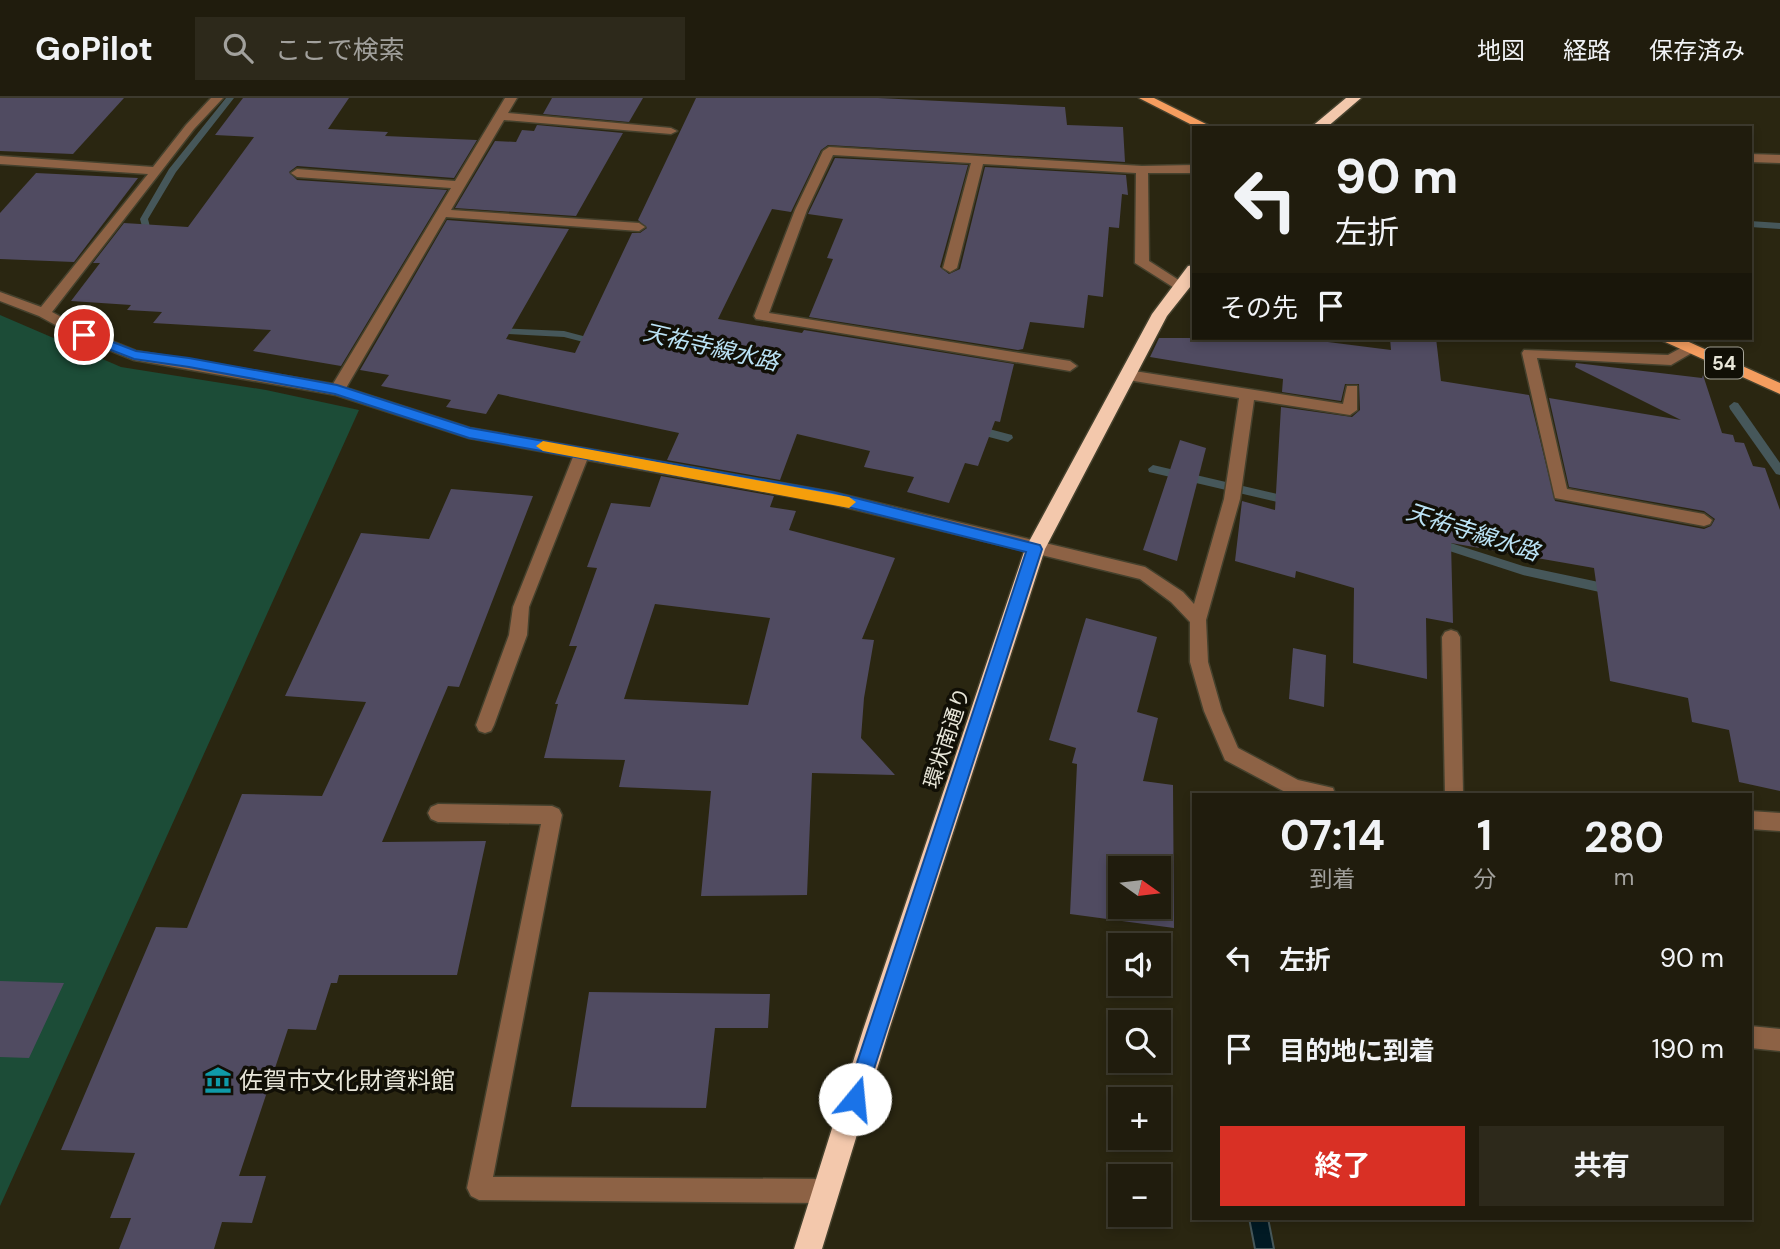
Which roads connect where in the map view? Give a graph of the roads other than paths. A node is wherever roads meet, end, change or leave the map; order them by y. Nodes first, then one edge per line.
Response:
1 (218, 98) edge
2 (511, 98) edge
3 (1145, 98) edge
4 (1354, 98) edge
5 (500, 116) junction
6 (1204, 126) edge
7 (1319, 126) edge
8 (671, 131) dead end
9 (1752, 158) edge
10 (1780, 159) edge
11 (0, 160) edge
12 (978, 160) junction
13 (1192, 169) edge
14 (1142, 170) junction
15 (157, 171) junction
16 (297, 173) dead end
17 (459, 185) junction
18 (442, 213) junction
19 (639, 227) dead end
20 (950, 268) dead end
21 (1187, 278) edge
22 (0, 296) edge
23 (44, 313) junction
24 (1672, 340) edge
25 (1690, 348) junction
26 (1070, 366) dead end
27 (1128, 375) junction
28 (1780, 389) edge
29 (337, 390) junction
30 (1352, 390) dead end
31 (1247, 395) junction
32 (582, 453) junction
33 (1704, 520) dead end
34 (1035, 549) junction
35 (1198, 620) junction
36 (1451, 637) dead end
37 (485, 724) dead end
38 (1321, 793) edge
39 (1454, 793) edge
40 (439, 814) dead end
41 (1752, 820) edge
42 (1780, 822) edge
43 (1752, 1037) edge
44 (1780, 1040) edge
45 (826, 1191) junction
46 (808, 1249) edge

1 - 15 street
2 - 5 street
3 - 6 main road
4 - 7 highway
5 - 8 street
5 - 17 street
9 - 10 street
11 - 15 street
12 - 14 street
12 - 20 street
12 - 26 street
13 - 14 street
14 - 21 street
15 - 23 street
16 - 17 street
17 - 18 street
18 - 19 street
18 - 29 street
21 - 27 highway, 環状南通り
22 - 23 street
23 - 29 street
24 - 25 main road, 54
25 - 28 main road, 54
25 - 33 street
27 - 31 street
27 - 34 highway, 環状南通り
29 - 32 street
30 - 31 street
31 - 35 street
32 - 34 street
32 - 37 street
34 - 35 street
34 - 45 highway, 環状南通り
35 - 38 street
36 - 39 street
40 - 45 street
41 - 42 street
43 - 44 street
45 - 46 highway, 環状南通り

